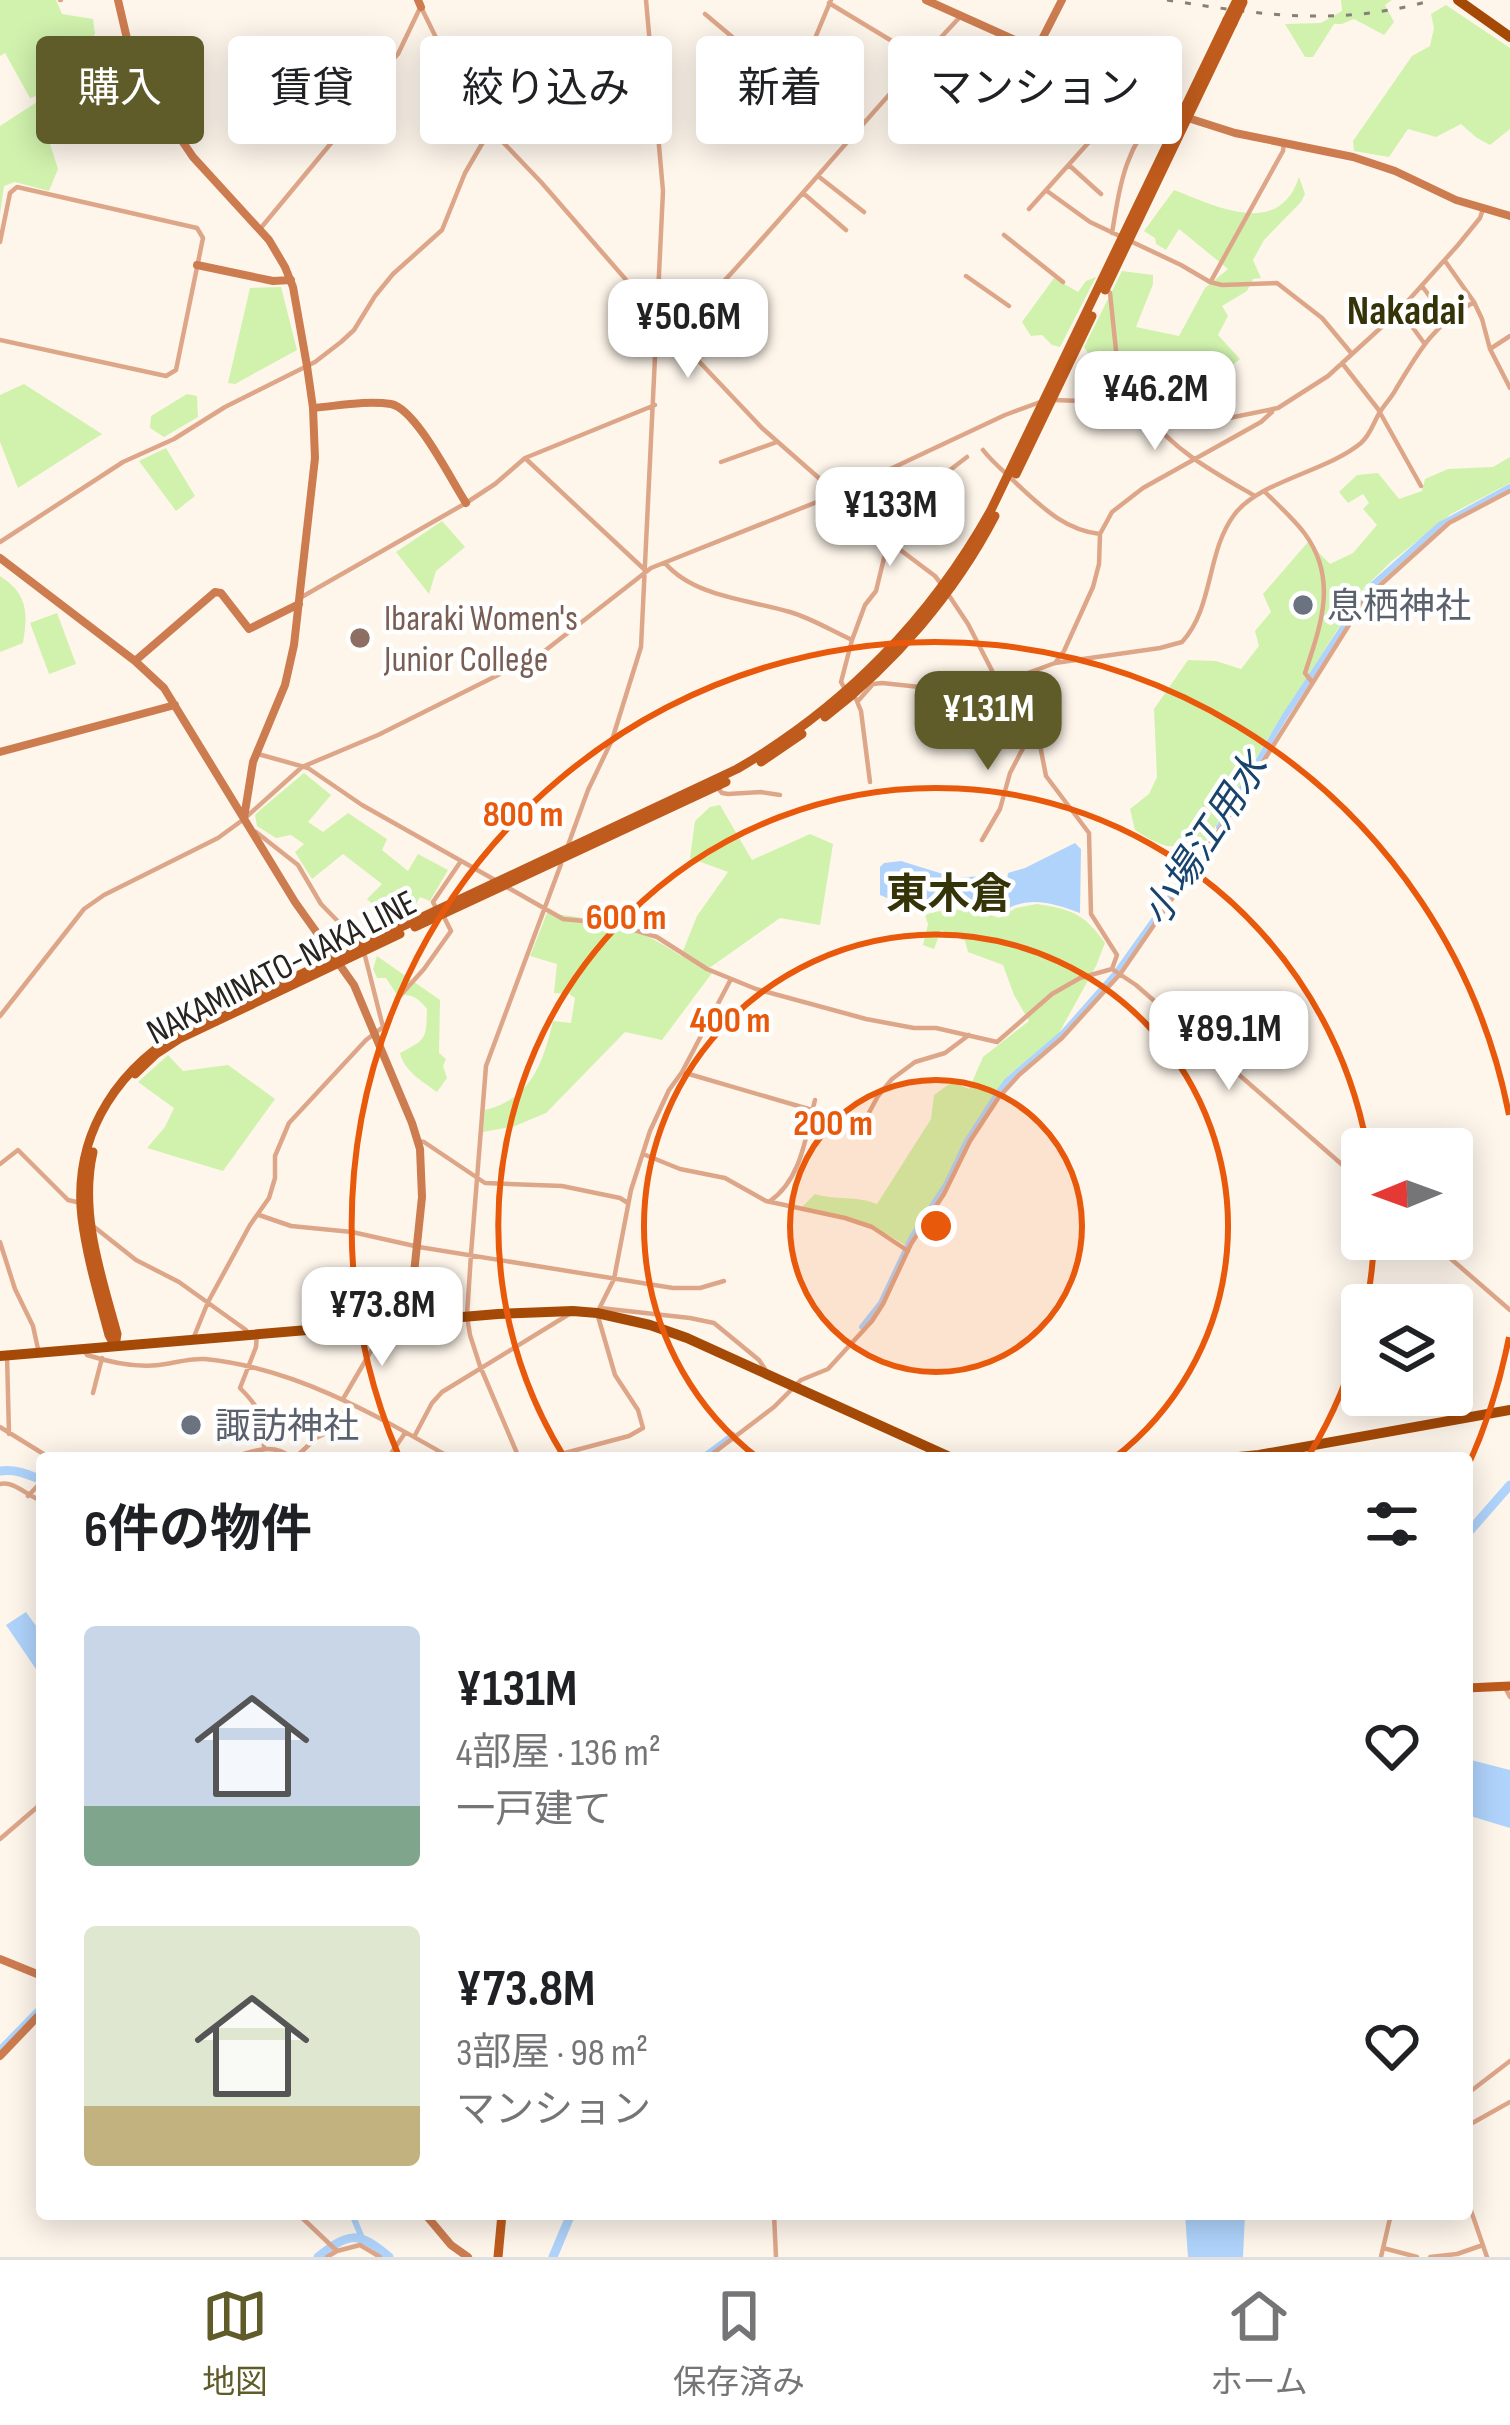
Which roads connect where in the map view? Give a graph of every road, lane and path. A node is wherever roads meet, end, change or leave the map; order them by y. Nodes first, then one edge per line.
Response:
1 (118, 0) edge
2 (646, 0) edge
3 (926, 0) edge
4 (1062, 0) edge
5 (1458, 0) edge
6 (1469, 0) edge
7 (1242, 1) edge
8 (830, 2) edge
9 (419, 4) edge
10 (705, 14) dead end
11 (961, 16) junction
12 (1510, 33) edge
13 (435, 36) edge
14 (731, 36) edge
15 (816, 36) edge
16 (941, 36) edge
17 (1007, 36) edge
18 (1044, 36) edge
19 (888, 38) edge
20 (888, 95) edge
21 (1182, 115) edge
22 (1185, 116) junction
23 (865, 122) joint
24 (1284, 143) junction
25 (482, 144) edge
26 (504, 144) edge
27 (1089, 144) edge
28 (1134, 144) edge
29 (1070, 166) junction
30 (818, 176) junction
31 (1047, 191) junction
32 (803, 193) junction
33 (1101, 194) dead end
34 (1029, 209) dead end
35 (1483, 209) junction
36 (863, 212) dead end
37 (1510, 216) edge
38 (260, 230) junction
39 (846, 230) dead end
40 (1004, 236) dead end
41 (1121, 237) junction
42 (0, 242) edge
43 (1445, 261) junction
44 (197, 265) junction
45 (966, 276) dead end
46 (291, 280) junction
47 (1064, 282) dead end
48 (1210, 282) junction
49 (1422, 286) junction
50 (1106, 289) junction
51 (1474, 302) junction
52 (1010, 306) dead end
53 (1400, 310) junction
54 (658, 318) junction
55 (1448, 320) junction
56 (674, 335) junction
57 (1510, 336) edge
58 (0, 340) edge
59 (1424, 344) junction
60 (1490, 349) junction
61 (1352, 354) junction
62 (1342, 363) junction
63 (307, 366) junction
64 (1510, 388) edge
65 (1048, 400) junction
66 (655, 405) junction
67 (313, 408) junction
68 (1274, 409) junction
69 (1126, 410) junction
70 (1379, 414) junction
71 (1148, 415) junction
72 (778, 442) junction
73 (983, 450) dead end
74 (525, 458) junction
75 (967, 458) dead end
76 (1198, 458) junction
77 (721, 462) dead end
78 (1011, 478) junction
79 (1421, 486) dead end
80 (1510, 491) edge
81 (1265, 492) junction
82 (837, 494) junction
83 (1255, 496) junction
84 (466, 503) junction
85 (882, 527) junction
86 (1100, 534) junction
87 (0, 542) edge
88 (891, 542) junction
89 (0, 558) edge
90 (665, 562) junction
91 (645, 572) junction
92 (945, 589) junction
93 (299, 601) junction
94 (852, 640) junction
95 (135, 662) junction
96 (1055, 664) junction
97 (1310, 680) junction
98 (999, 684) junction
99 (852, 695) junction
100 (175, 705) junction
101 (1032, 731) junction
102 (0, 752) edge
103 (256, 753) junction
104 (302, 767) junction
105 (870, 782) dead end
106 (717, 787) junction
107 (781, 795) dead end
108 (244, 819) junction
109 (252, 832) junction
110 (982, 840) dead end
111 (564, 855) junction
112 (460, 861) junction
113 (501, 884) junction
114 (545, 909) junction
115 (439, 912) junction
116 (363, 948) junction
117 (338, 960) junction
118 (1117, 971) junction
119 (731, 979) junction
120 (0, 1016) edge
121 (379, 1030) junction
122 (970, 1035) junction
123 (682, 1072) junction
124 (815, 1100) dead end
125 (812, 1111) junction
126 (418, 1141) junction
127 (643, 1154) junction
128 (0, 1164) edge
129 (1341, 1164) edge
130 (478, 1181) junction
131 (770, 1201) junction
132 (81, 1203) junction
133 (628, 1203) junction
134 (259, 1215) junction
135 (91, 1226) junction
136 (0, 1242) edge
137 (419, 1246) junction
138 (906, 1250) junction
139 (471, 1254) junction
140 (1452, 1260) edge
141 (614, 1279) junction
142 (724, 1281) dead end
143 (208, 1303) junction
144 (1510, 1310) edge
145 (573, 1311) junction
146 (598, 1311) junction
147 (467, 1316) junction
148 (409, 1321) junction
149 (387, 1323) junction
150 (253, 1335) junction
151 (193, 1340) junction
152 (106, 1351) junction
153 (38, 1353) junction
154 (3, 1356) edge
155 (480, 1366) junction
156 (248, 1367) junction
157 (766, 1375) junction
158 (794, 1388) junction
159 (94, 1393) dead end
160 (345, 1401) junction
161 (1510, 1407) edge
162 (0, 1427) edge
163 (406, 1433) junction
164 (9, 1434) junction
165 (414, 1437) junction
166 (264, 1448) junction
167 (40, 1452) edge
168 (251, 1452) edge
169 (286, 1452) edge
170 (300, 1452) edge
171 (392, 1452) edge
172 (440, 1452) edge
173 (516, 1452) edge
174 (569, 1452) edge
175 (714, 1452) edge
176 (938, 1452) edge
177 (1275, 1452) edge
178 (0, 1484) edge
179 (36, 1487) edge
180 (28, 1496) junction
181 (36, 1499) edge
182 (1473, 1688) edge
183 (1508, 1690) edge
184 (36, 1808) edge
185 (0, 1839) edge
186 (0, 1959) edge
187 (36, 1971) edge
188 (36, 2018) edge
189 (0, 2056) edge
190 (1510, 2061) edge
191 (1473, 2090) edge
192 (1510, 2102) edge
193 (1473, 2123) edge
194 (1473, 2216) edge
195 (304, 2220) edge
196 (430, 2220) edge
197 (501, 2220) edge
198 (774, 2220) edge
199 (1389, 2220) edge
200 (1483, 2245) junction
201 (333, 2248) junction
202 (1383, 2248) junction
203 (327, 2257) edge
204 (380, 2257) edge
205 (468, 2257) edge
206 (498, 2257) edge
207 (776, 2257) edge
208 (1381, 2257) edge
209 (1417, 2257) edge
210 (1430, 2257) edge
211 (1487, 2257) edge

1 - 38 street
2 - 54 street
3 - 11 street
4 - 18 street
5 - 12 highway
6 - 12 highway
7 - 22 main road, NAKAMINATO-NAKA LINE, bridge
8 - 15 street
8 - 19 street
9 - 13 street
9 - 38 street
10 - 14 street
11 - 16 street
11 - 17 street
20 - 23 street
21 - 22 street
22 - 24 street
22 - 41 main road, NAKAMINATO-NAKA LINE
23 - 30 street
24 - 35 street
24 - 48 street
25 - 63 street
26 - 54 street
27 - 29 street
28 - 41 street
29 - 31 street
29 - 33 street
30 - 32 street
30 - 36 street
31 - 34 street
31 - 41 street
32 - 39 street
32 - 56 street
35 - 37 street
35 - 43 street
38 - 46 street
40 - 47 street
41 - 48 street
41 - 50 main road, NAKAMINATO-NAKA LINE
41 - 65 main road, NAKAMINATO-NAKA LINE
42 - 44 street
43 - 49 street
43 - 51 street
44 - 46 street
44 - 58 street
45 - 52 street
46 - 63 street
48 - 61 street
49 - 53 street
49 - 55 street
50 - 65 main road, NAKAMINATO-NAKA LINE
50 - 69 street
51 - 55 street
51 - 60 street
53 - 59 street
53 - 61 street
54 - 56 street
54 - 66 street
55 - 59 street
56 - 72 street
57 - 60 street
59 - 70 street
60 - 64 street
61 - 62 street
62 - 68 street
62 - 70 street
63 - 67 street
63 - 87 street
65 - 69 street
65 - 78 main road, NAKAMINATO-NAKA LINE
65 - 82 street
66 - 74 street
66 - 91 street
67 - 84 street
67 - 93 street
68 - 71 street
68 - 76 street
69 - 71 street
70 - 79 street
70 - 81 street
71 - 76 street
72 - 77 street
72 - 82 street
73 - 78 street
74 - 84 street
74 - 91 street
75 - 85 street
76 - 83 street
76 - 86 street
78 - 86 street
78 - 92 main road, NAKAMINATO-NAKA LINE
80 - 97 street
81 - 83 street
81 - 97 street
82 - 85 street
82 - 90 street
83 - 96 street
84 - 93 street
85 - 88 street
86 - 96 street
88 - 92 street
88 - 94 street
89 - 95 street
90 - 91 street
90 - 94 street
91 - 104 street
91 - 111 street
92 - 98 street
92 - 99 main road, NAKAMINATO-NAKA LINE
93 - 95 street
93 - 103 street
94 - 99 street
95 - 100 street
96 - 98 street
97 - 118 street
98 - 99 street
98 - 101 street
99 - 105 street
99 - 106 main road, NAKAMINATO-NAKA LINE
99 - 111 main road, NAKAMINATO-NAKA LINE
100 - 102 street
100 - 108 street
101 - 110 street
101 - 118 street
103 - 104 street
103 - 108 street
104 - 108 street
104 - 112 street
106 - 107 street
106 - 111 main road, NAKAMINATO-NAKA LINE
108 - 109 street
108 - 120 street
109 - 116 street
109 - 117 street
111 - 113 main road, NAKAMINATO-NAKA LINE
111 - 114 street
112 - 113 street
112 - 115 street
113 - 114 street
113 - 115 main road, NAKAMINATO-NAKA LINE
114 - 119 street
114 - 130 street
115 - 116 main road, NAKAMINATO-NAKA LINE
115 - 121 street
116 - 117 main road, NAKAMINATO-NAKA LINE
116 - 121 street
117 - 121 street
117 - 132 main road, NAKAMINATO-NAKA LINE
117 - 135 main road, NAKAMINATO-NAKA LINE
118 - 122 street
118 - 129 street
118 - 138 street
119 - 122 street
119 - 123 street
121 - 126 street
121 - 134 street
122 - 125 street
123 - 125 street
123 - 127 street
124 - 125 street
125 - 131 street
126 - 130 street
126 - 137 street
127 - 131 street
127 - 133 street
128 - 132 street
130 - 133 street
130 - 139 street
131 - 138 street
132 - 152 main road, NAKAMINATO-NAKA LINE
133 - 141 street
134 - 137 street
134 - 143 street
135 - 143 street
135 - 152 main road, NAKAMINATO-NAKA LINE
136 - 153 street
137 - 139 street
137 - 148 street
138 - 158 street
139 - 141 street
139 - 147 street
140 - 144 street
141 - 142 street
141 - 146 street
143 - 150 street
143 - 151 street
145 - 146 highway
145 - 147 highway
145 - 155 street
146 - 157 highway
146 - 157 street
146 - 174 street
147 - 148 highway
147 - 155 street
148 - 149 highway
149 - 150 highway
149 - 160 street
150 - 151 highway
150 - 156 street
151 - 152 highway
152 - 153 highway
152 - 156 street
152 - 159 street
153 - 154 highway
154 - 164 street
155 - 165 street
155 - 173 street
156 - 160 street
156 - 166 street
157 - 158 highway
158 - 175 street
158 - 176 highway
160 - 163 street
160 - 170 street
161 - 177 highway
162 - 164 street
163 - 165 street
163 - 171 street
164 - 167 street
165 - 172 street
166 - 168 street
166 - 169 street
178 - 180 street
179 - 180 street
180 - 181 street
182 - 183 main road
184 - 185 street
186 - 187 street
188 - 189 street
190 - 191 street
192 - 193 street
194 - 200 street
195 - 201 street
196 - 205 street
197 - 206 main road
198 - 207 street
199 - 202 street
200 - 210 street
200 - 211 street
201 - 203 street
201 - 204 street
202 - 208 street
202 - 209 street

